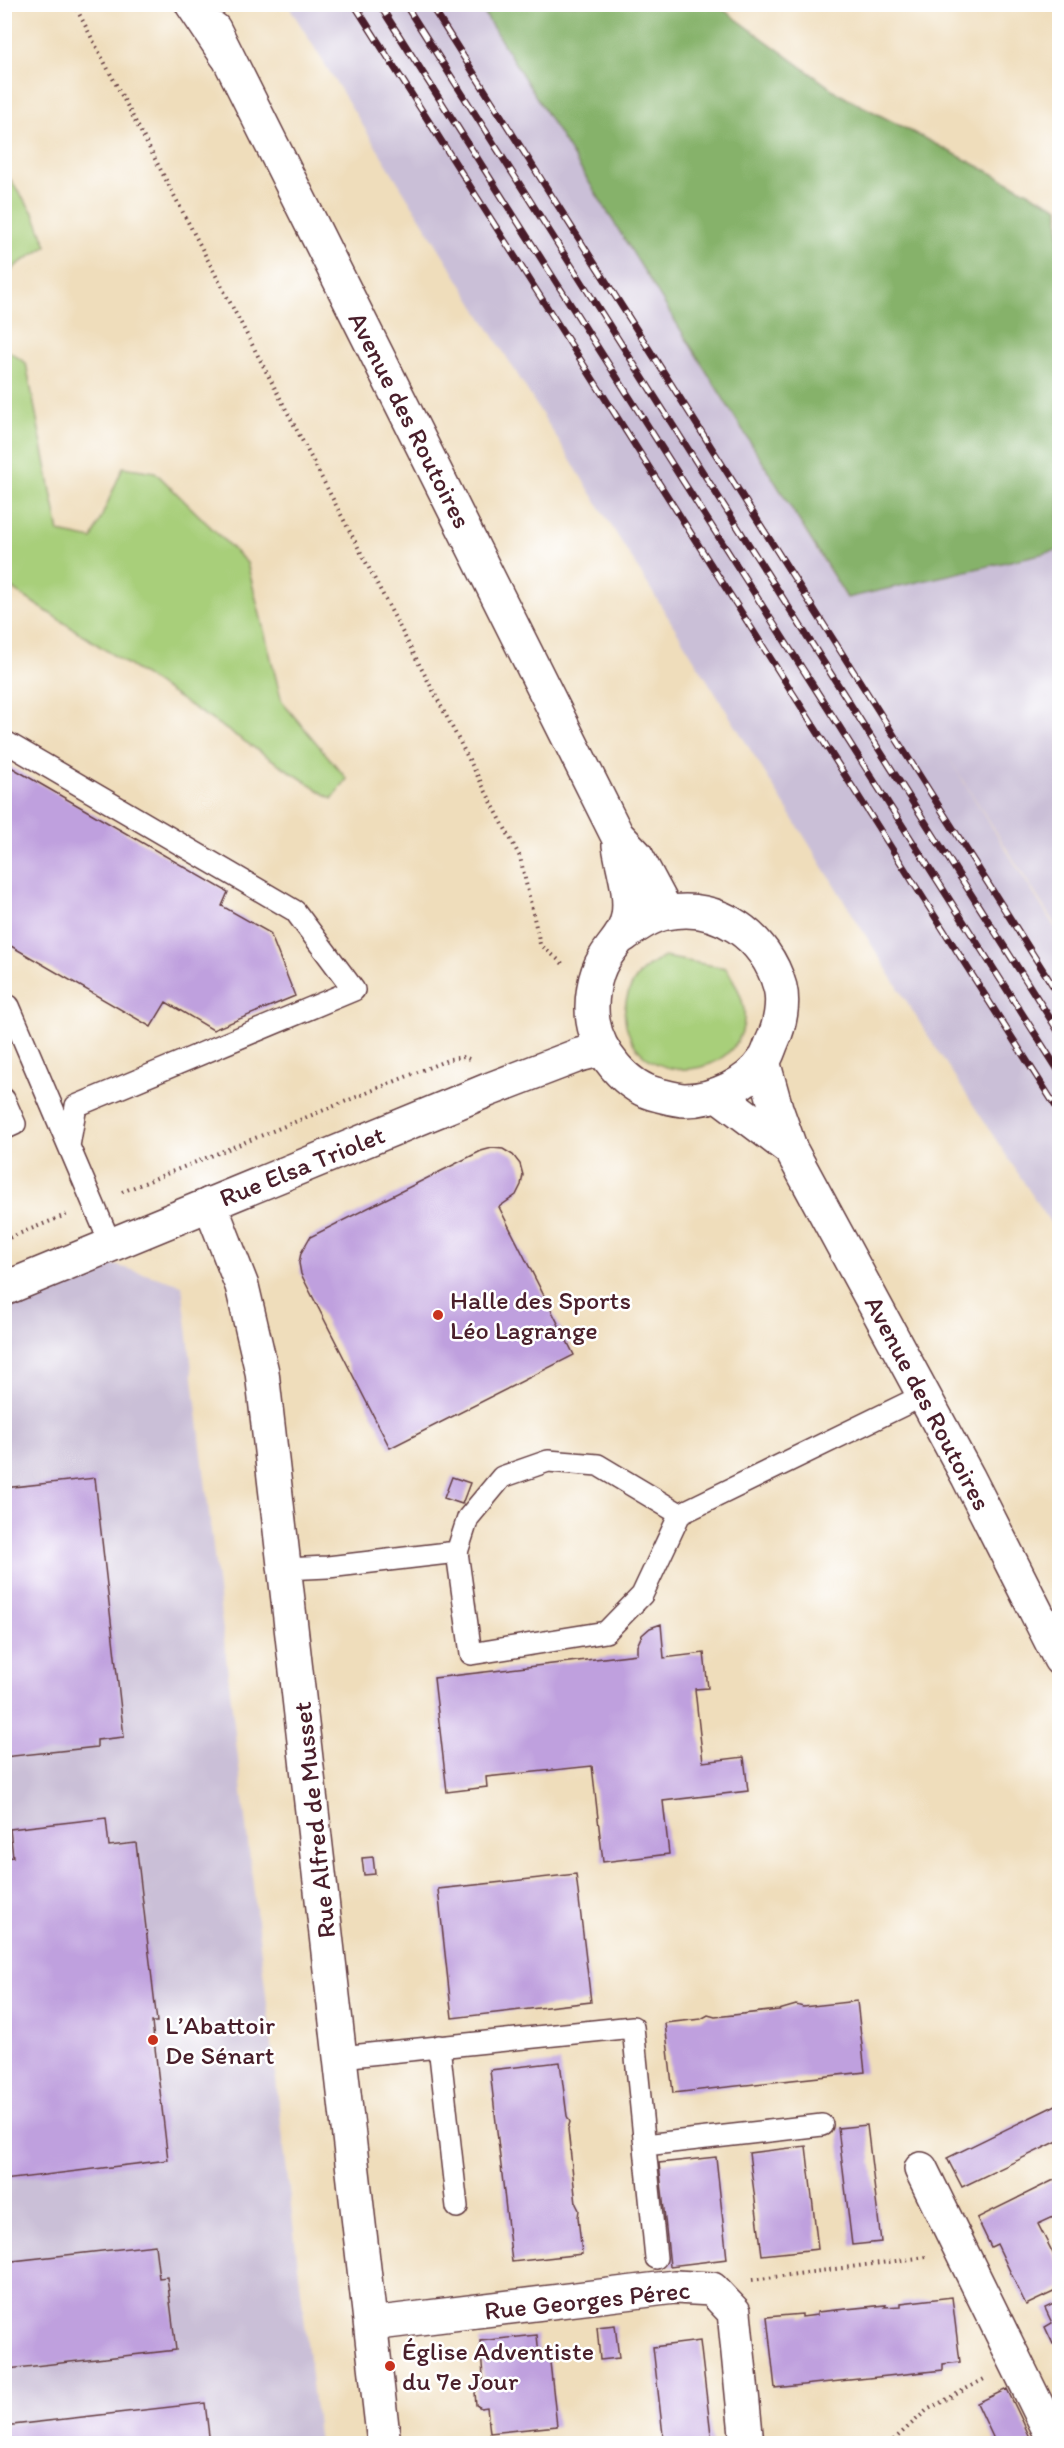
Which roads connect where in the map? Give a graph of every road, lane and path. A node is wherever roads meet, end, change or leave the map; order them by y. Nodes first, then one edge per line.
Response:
1 (74, 4) edge
2 (192, 4) edge
3 (202, 4) edge
4 (226, 55) junction
5 (4, 741) edge
6 (617, 835) junction
7 (667, 913) junction
8 (622, 936) junction
9 (593, 990) junction
10 (4, 1008) edge
11 (603, 1049) junction
12 (764, 1061) junction
13 (488, 1090) junction
14 (718, 1095) junction
15 (4, 1099) edge
16 (4, 1129) edge
17 (69, 1146) junction
18 (791, 1150) junction
19 (93, 1204) junction
20 (210, 1204) junction
21 (4, 1240) edge
22 (111, 1245) junction
23 (4, 1289) edge
24 (924, 1395) junction
25 (680, 1514) junction
26 (457, 1552) junction
27 (285, 1569) junction
28 (1059, 1659) edge
29 (439, 2046) junction
30 (341, 2056) junction
31 (822, 2126) dead end
32 (645, 2145) junction
33 (921, 2169) dead end
34 (458, 2207) dead end
35 (962, 2252) junction
36 (656, 2258) dead end
37 (714, 2292) junction
38 (371, 2324) junction
39 (1016, 2363) junction
40 (384, 2444) edge
41 (747, 2444) edge
42 (889, 2444) edge
43 (1056, 2444) edge

1 - 9 path
2 - 4 main road
3 - 4 main road, Avenue des Routoires
4 - 6 main road, Avenue des Routoires
5 - 17 lane
6 - 7 main road, Avenue des Routoires
6 - 8 main road, Avenue des Routoires
7 - 8 main road, Avenue des Routoires
7 - 12 main road, Avenue des Routoires
8 - 9 main road, Avenue des Routoires
9 - 11 main road, Avenue des Routoires
10 - 17 lane
11 - 13 main road, Rue Elsa Triolet
11 - 14 main road, Avenue des Routoires
12 - 14 main road, Avenue des Routoires
12 - 18 main road, Avenue des Routoires
13 - 19 path
13 - 20 main road, Rue Elsa Triolet
14 - 18 main road, Avenue des Routoires
15 - 16 lane
17 - 19 lane
18 - 24 main road, Avenue des Routoires
19 - 21 path
19 - 22 lane
20 - 22 main road, Rue Elsa Triolet
20 - 27 main road, Rue Alfred de Musset
22 - 23 main road, Rue Elsa Triolet
24 - 25 lane
24 - 28 main road, Avenue des Routoires
25 - 26 lane
25 - 26 lane
26 - 27 lane
27 - 30 main road, Rue Alfred de Musset
29 - 30 lane
29 - 32 lane
29 - 34 lane
30 - 38 main road, Rue Alfred de Musset
31 - 32 lane
32 - 36 lane
33 - 35 main road
35 - 37 path
35 - 39 main road
37 - 38 main road, Rue Georges Pérec
37 - 41 main road, Rue Georges Pérec
38 - 40 main road, Rue Alfred de Musset
39 - 42 path
39 - 43 main road

